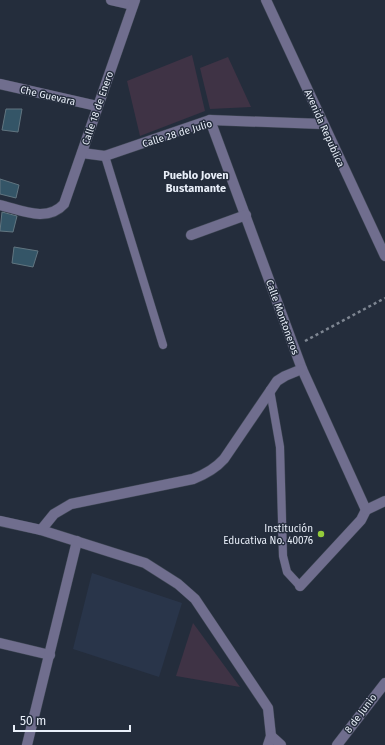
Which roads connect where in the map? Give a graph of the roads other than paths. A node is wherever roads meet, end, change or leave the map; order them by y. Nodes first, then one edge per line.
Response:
1 (111, 0) edge
2 (266, 0) edge
3 (134, 3) edge
4 (0, 84) edge
5 (97, 106) junction
6 (210, 120) junction
7 (322, 124) junction
8 (82, 153) junction
9 (106, 156) junction
10 (0, 205) edge
11 (246, 215) junction
12 (191, 235) dead end
13 (385, 257) edge
14 (164, 346) dead end
15 (302, 369) junction
16 (270, 390) junction
17 (385, 501) edge
18 (366, 510) junction
19 (0, 521) edge
20 (41, 530) junction
21 (77, 541) junction
22 (300, 586) joint
23 (0, 644) edge
24 (50, 655) junction
25 (385, 683) edge
26 (269, 741) edge
27 (27, 745) edge
28 (281, 745) edge
29 (336, 745) edge

1 - 3 street
2 - 7 street, Avenida Republica
3 - 5 street, Calle 18 de Enero
4 - 5 street, Che Guevara
5 - 8 street, Calle 18 de Enero
6 - 7 street, Calle 28 de Julio
6 - 9 street, Calle 28 de Julio
6 - 11 street, Calle Montoneros
7 - 13 street, Avenida Republica
8 - 9 street, Calle 28 de Julio
8 - 10 street, Calle 18 de Enero
9 - 14 lane
11 - 12 street
11 - 15 street, Calle Montoneros
15 - 16 street
15 - 18 street, Calle Montoneros
16 - 20 street
16 - 22 lane
17 - 18 street
18 - 22 street
19 - 20 street
20 - 21 street
21 - 24 street
21 - 26 street
23 - 24 street
24 - 27 street
25 - 29 street, 8 de Junio
26 - 28 street

